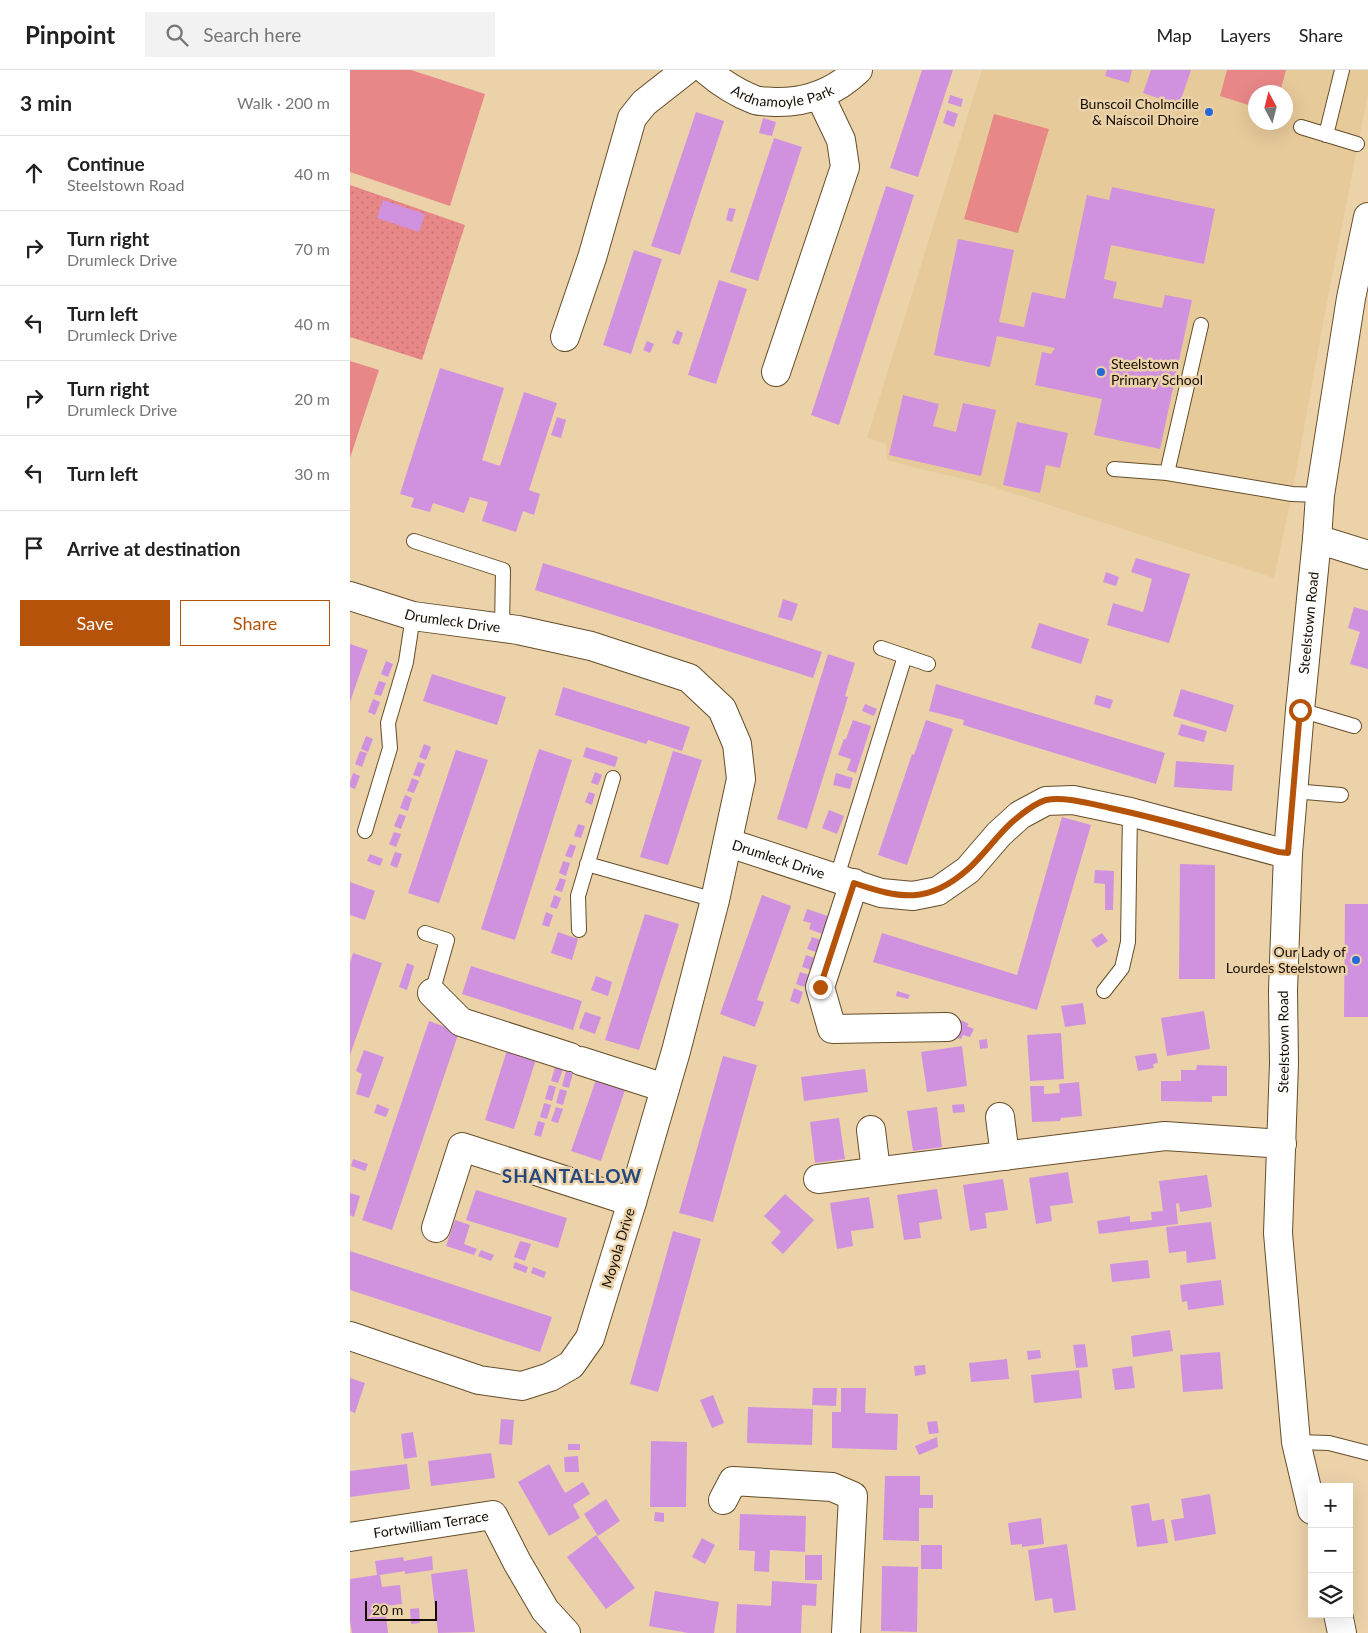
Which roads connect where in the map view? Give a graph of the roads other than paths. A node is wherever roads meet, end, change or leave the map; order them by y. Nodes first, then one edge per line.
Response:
1 (686, 70) edge
2 (706, 70) edge
3 (858, 70) edge
4 (1342, 70) edge
5 (820, 96) junction
6 (1300, 127) dead end
7 (1326, 135) junction
8 (1358, 144) dead end
9 (1368, 217) edge
10 (1360, 301) edge
11 (1201, 325) dead end
12 (565, 337) dead end
13 (776, 372) dead end
14 (1114, 469) dead end
15 (1167, 473) junction
16 (1320, 495) junction
17 (1317, 539) junction
18 (414, 541) dead end
19 (1368, 555) edge
20 (350, 596) edge
21 (413, 616) junction
22 (502, 628) junction
23 (881, 648) dead end
24 (905, 656) junction
25 (928, 664) dead end
26 (1300, 710) junction
27 (1354, 726) dead end
28 (613, 778) dead end
29 (1293, 791) junction
30 (1341, 794) dead end
31 (1130, 812) junction
32 (365, 831) dead end
33 (728, 843) junction
34 (1288, 853) junction
35 (587, 864) junction
36 (846, 880) junction
37 (715, 900) junction
38 (579, 930) dead end
39 (425, 933) dead end
40 (1104, 991) dead end
41 (432, 992) joint
42 (947, 1027) dead end
43 (665, 1088) junction
44 (1000, 1117) dead end
45 (871, 1130) dead end
46 (1282, 1144) junction
47 (1005, 1156) junction
48 (876, 1171) junction
49 (818, 1178) dead end
50 (632, 1202) junction
51 (436, 1228) dead end
52 (350, 1336) edge
53 (1296, 1442) junction
54 (1368, 1453) edge
55 (1308, 1493) edge
56 (723, 1500) dead end
57 (350, 1537) edge
58 (1339, 1618) edge
59 (566, 1633) edge
60 (846, 1633) edge
61 (1342, 1633) edge

1 - 12 street
2 - 5 street, Ardnamoyle Park
3 - 5 street, Ardnamoyle Park
4 - 7 lane
5 - 13 street
6 - 7 lane
7 - 8 lane
9 - 10 street, Steelstown Road
10 - 16 street, Steelstown Road
11 - 15 lane
14 - 15 lane
15 - 16 lane
16 - 17 street, Steelstown Road
17 - 19 street
17 - 26 street, Steelstown Road
18 - 22 lane
20 - 21 street, Drumleck Drive
21 - 22 street, Drumleck Drive
21 - 32 lane
22 - 33 street, Drumleck Drive
23 - 24 lane
24 - 25 lane
24 - 36 lane
26 - 27 lane
26 - 29 street, Steelstown Road
28 - 35 lane
29 - 30 lane
29 - 34 street, Steelstown Road
31 - 34 street, Drumleck Drive
31 - 36 street, Drumleck Drive
31 - 40 lane
33 - 36 street, Drumleck Drive
33 - 37 street, Moyola Drive
34 - 46 street, Steelstown Road
35 - 37 lane
35 - 38 lane
36 - 42 street
37 - 43 street, Moyola Drive
39 - 41 lane
41 - 43 street
43 - 50 street, Moyola Drive
44 - 47 street
45 - 48 street
46 - 47 street
46 - 53 street, Steelstown Road
47 - 48 street
48 - 49 street
50 - 51 street
50 - 52 street, Moyola Drive
53 - 54 lane
53 - 55 street, Steelstown Road
56 - 60 street
57 - 59 street, Fortwilliam Terrace
58 - 61 street

